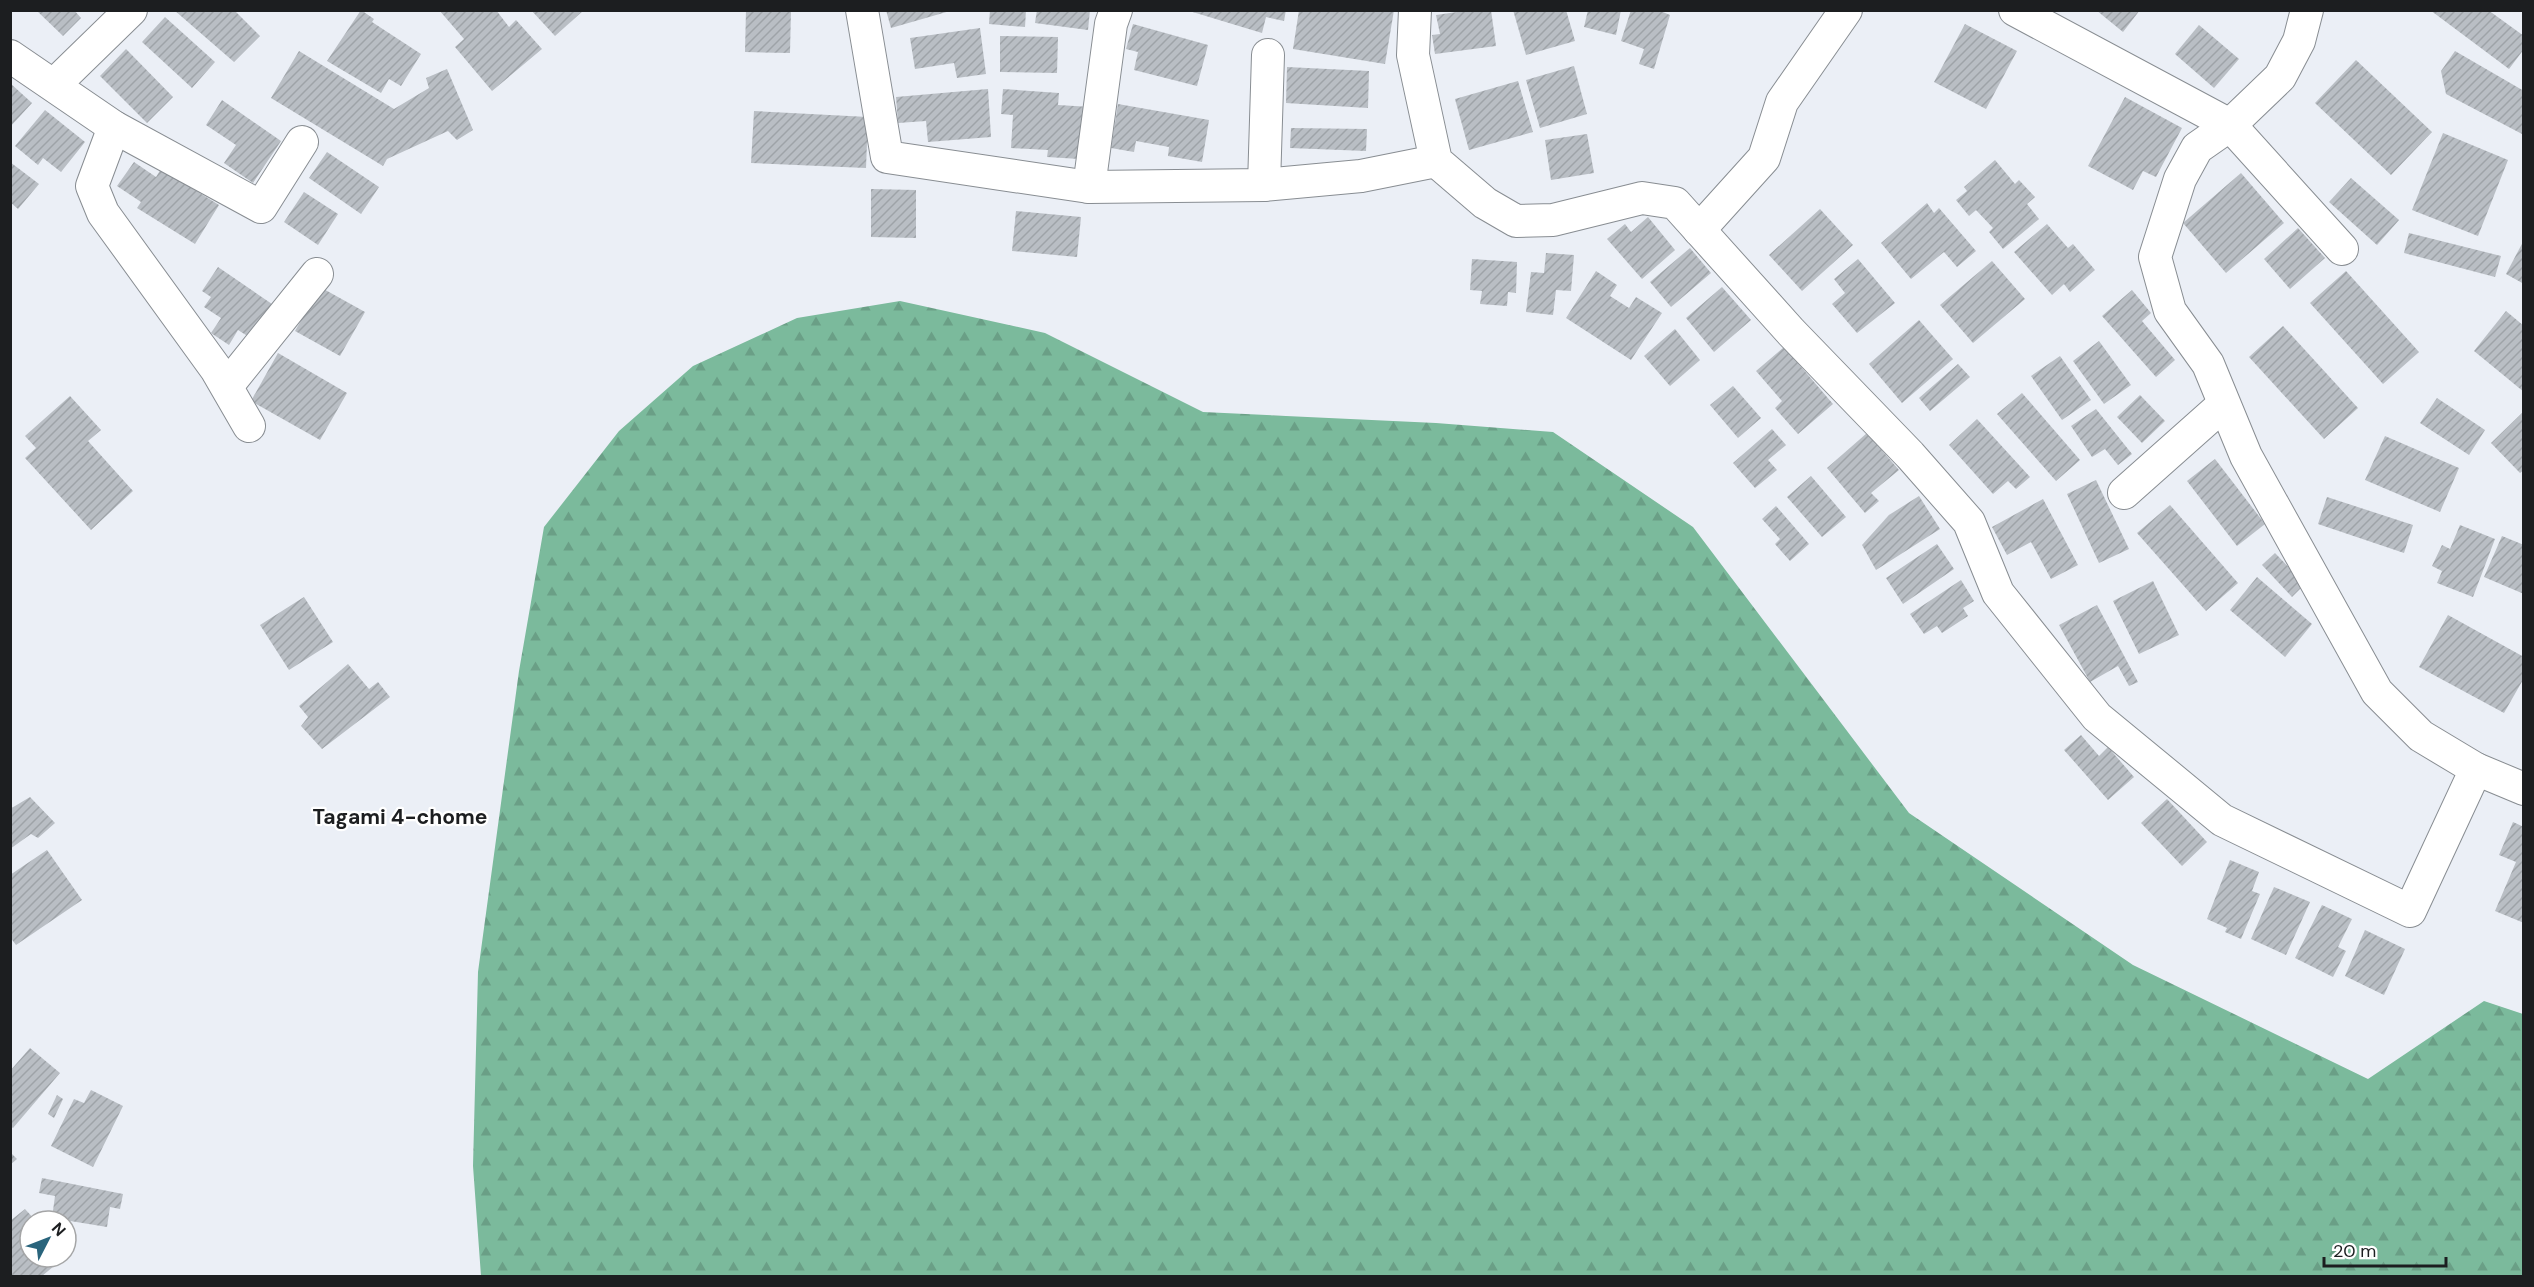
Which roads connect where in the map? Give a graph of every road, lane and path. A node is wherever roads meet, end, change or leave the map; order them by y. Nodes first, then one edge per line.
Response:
1 (130, 10) edge
2 (862, 10) edge
3 (1116, 10) edge
4 (1415, 10) edge
5 (1846, 10) edge
6 (2015, 10) edge
7 (2307, 10) edge
8 (1268, 55) dead end
9 (10, 56) edge
10 (54, 85) junction
11 (2230, 125) junction
12 (114, 127) junction
13 (302, 142) dead end
14 (1436, 161) junction
15 (1264, 185) junction
16 (1089, 187) junction
17 (1699, 230) junction
18 (2342, 249) dead end
19 (317, 274) dead end
20 (226, 386) junction
21 (2223, 405) junction
22 (249, 426) dead end
23 (2124, 493) dead end
24 (2476, 769) junction
25 (2523, 789) edge

1 - 10 street
2 - 16 street
3 - 16 street
4 - 14 street
5 - 17 street
6 - 11 street
7 - 11 street
8 - 15 street
9 - 10 street
10 - 12 street
11 - 18 street
11 - 21 street
12 - 13 street
12 - 20 street
14 - 15 street
14 - 17 street
15 - 16 street
17 - 24 street
19 - 20 street
20 - 22 street
21 - 23 street
21 - 24 street
24 - 25 street

